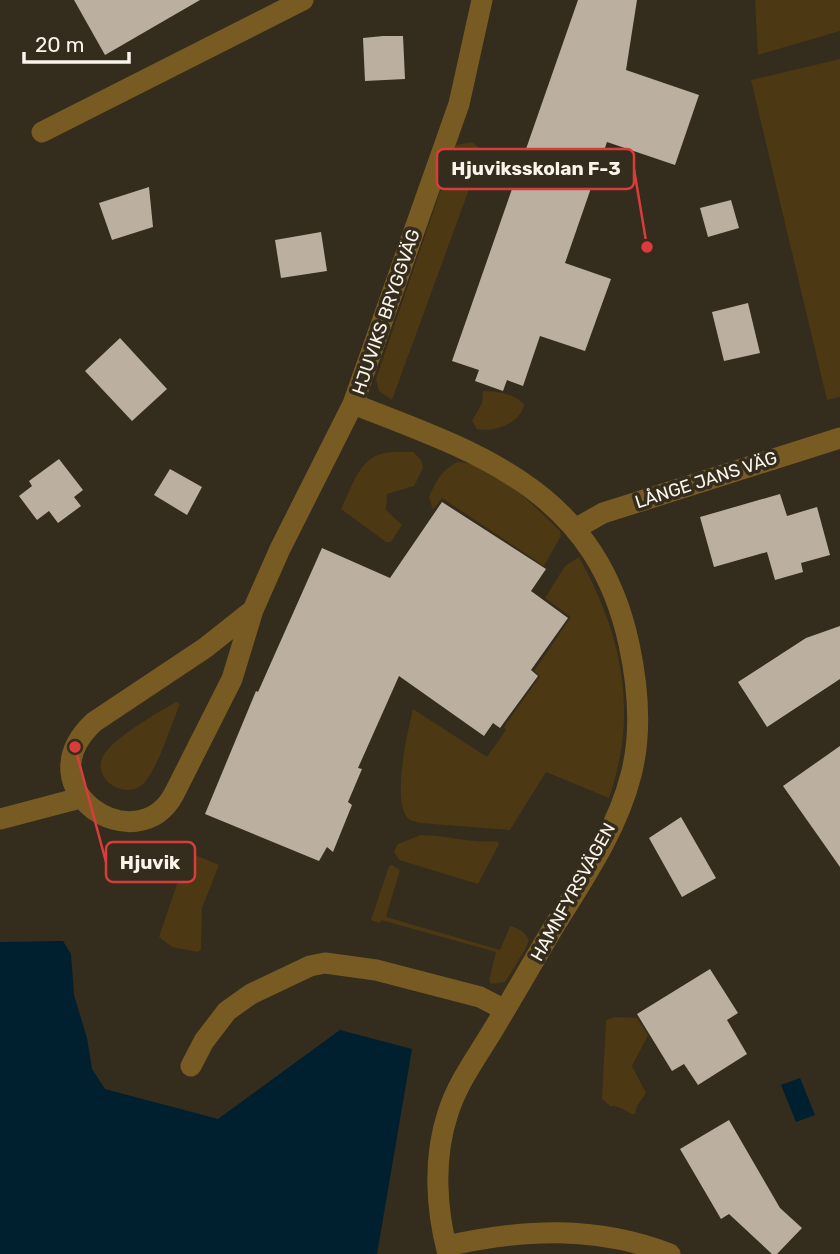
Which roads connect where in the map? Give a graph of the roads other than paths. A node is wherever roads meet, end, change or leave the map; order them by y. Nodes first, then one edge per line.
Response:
1 (303, 0) edge
2 (482, 0) edge
3 (42, 132) dead end
4 (353, 404) junction
5 (840, 438) edge
6 (575, 529) junction
7 (253, 610) junction
8 (80, 798) junction
9 (0, 819) edge
10 (505, 1010) junction
11 (191, 1066) dead end
12 (447, 1250) edge
13 (670, 1254) edge

1 - 3 street
2 - 4 street, HJUVIKS BRYGGVÄG
4 - 6 street, HAMNFYRSVÄGEN
4 - 7 street, HJUVIKS BRYGGVÄG
5 - 6 street, LÅNGE JANS VÄG
6 - 10 street, HAMNFYRSVÄGEN
7 - 8 street, HJUVIKS BRYGGVÄG
7 - 8 street, HJUVIKS BRYGGVÄG
8 - 9 street
10 - 11 street
10 - 12 street, HAMNFYRSVÄGEN
12 - 13 street

